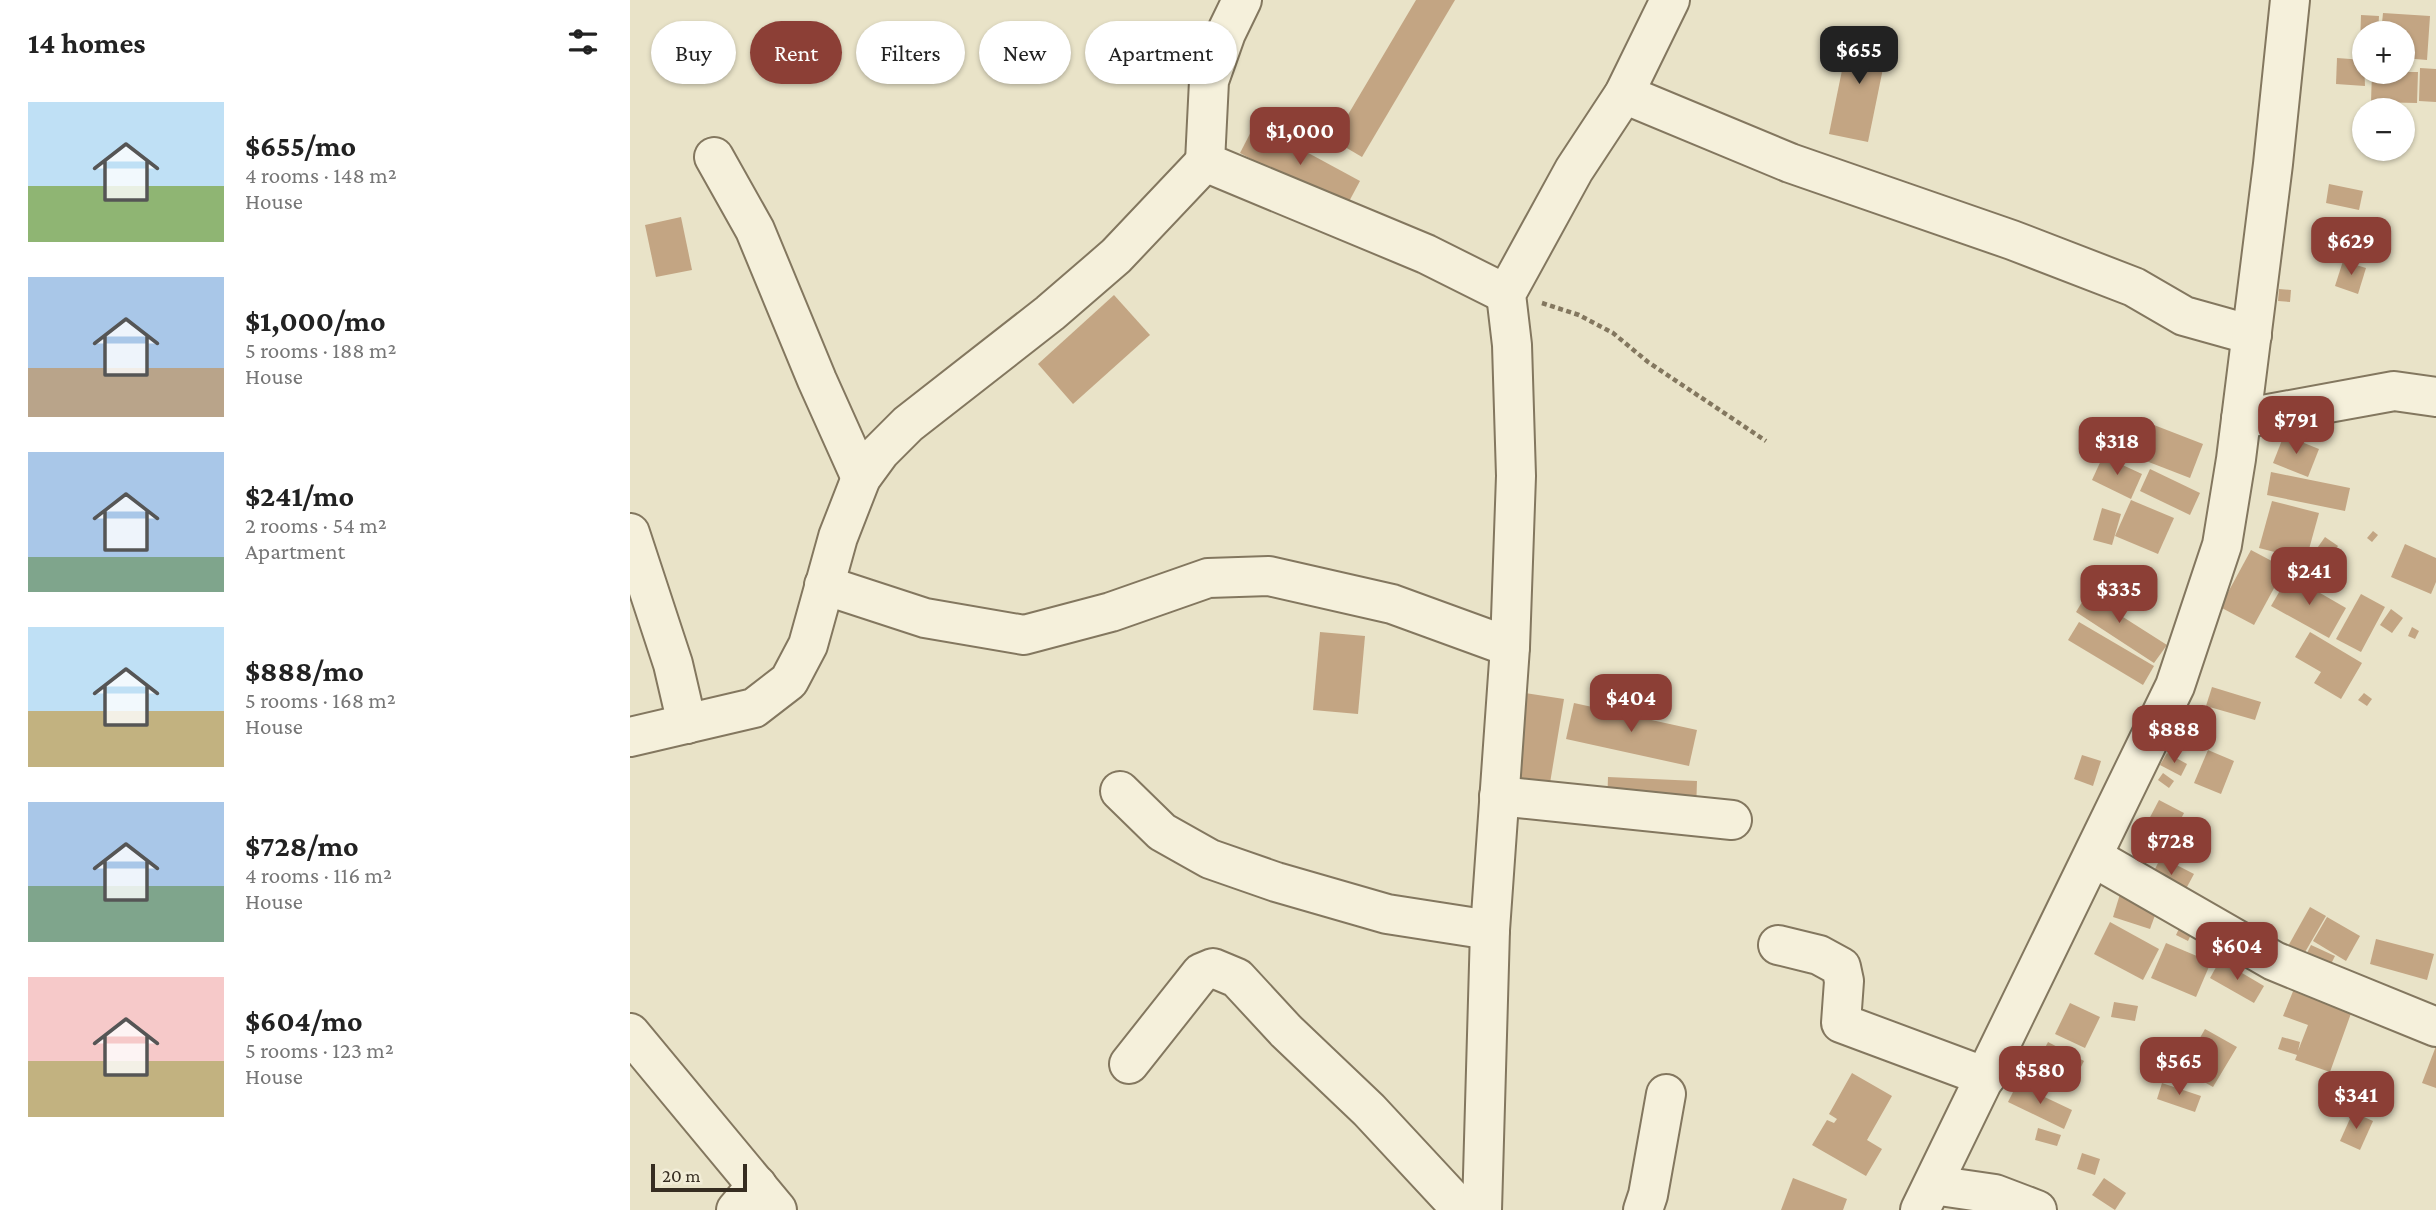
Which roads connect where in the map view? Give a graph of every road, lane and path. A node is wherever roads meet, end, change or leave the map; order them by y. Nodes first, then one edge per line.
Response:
1 (1242, 0) edge
2 (1670, 0) edge
3 (2290, 0) edge
4 (1624, 94) junction
5 (715, 156) dead end
6 (1205, 162) junction
7 (1506, 294) junction
8 (2252, 335) junction
9 (2436, 397) edge
10 (2241, 419) junction
11 (1766, 440) dead end
12 (861, 478) junction
13 (630, 533) edge
14 (824, 585) junction
15 (1510, 648) junction
16 (687, 724) junction
17 (630, 737) edge
18 (1120, 791) dead end
19 (1499, 796) junction
20 (1732, 820) dead end
21 (2093, 857) junction
22 (1490, 930) junction
23 (1777, 945) dead end
24 (2436, 1027) edge
25 (630, 1033) edge
26 (1129, 1064) dead end
27 (1986, 1077) junction
28 (1666, 1094) dead end
29 (1926, 1197) edge
30 (757, 1201) edge
31 (1462, 1210) edge
32 (1482, 1210) edge
33 (1643, 1210) edge
34 (2036, 1210) edge

1 - 6 street
2 - 4 street
3 - 8 street
4 - 7 street
4 - 8 street
5 - 12 street
6 - 7 street
6 - 12 street
7 - 11 path
7 - 15 street
8 - 10 street
9 - 10 street
10 - 21 street
12 - 14 street
13 - 16 street
14 - 15 street
14 - 16 street
15 - 19 street
16 - 17 street
18 - 22 street
19 - 20 street
19 - 22 street
21 - 24 street
21 - 27 street
22 - 32 street
23 - 27 street
25 - 30 street
26 - 31 street
27 - 29 street
28 - 33 street
29 - 34 street

